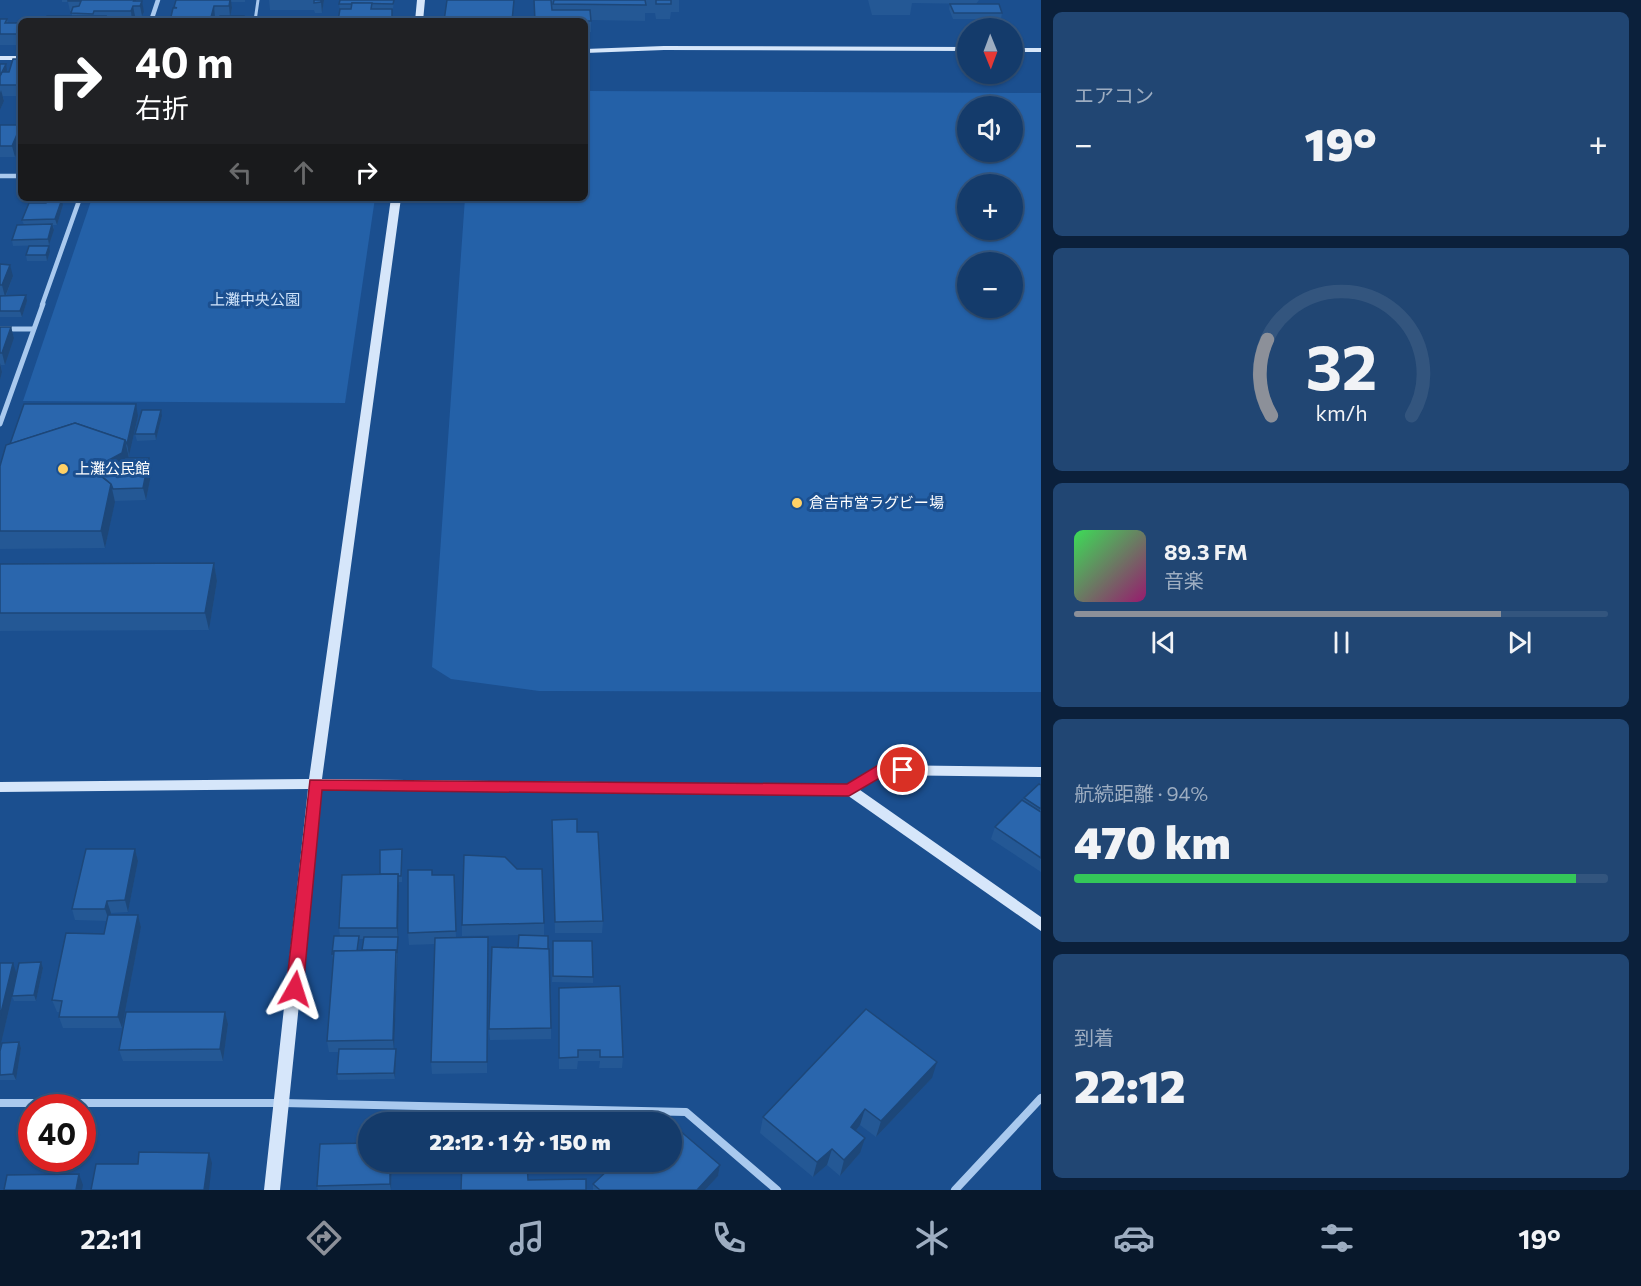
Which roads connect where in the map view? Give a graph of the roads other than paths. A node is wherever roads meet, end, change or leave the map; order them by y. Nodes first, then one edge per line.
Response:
1 (158, 0) edge
2 (258, 0) edge
3 (421, 0) edge
4 (153, 18) edge
5 (255, 18) edge
6 (419, 18) edge
7 (957, 50) edge
8 (1023, 50) edge
9 (1041, 50) edge
10 (588, 51) edge
11 (0, 58) edge
12 (18, 58) edge
13 (0, 176) edge
14 (18, 176) edge
15 (80, 201) edge
16 (396, 201) edge
17 (0, 329) edge
18 (33, 329) junction
19 (0, 424) edge
20 (1041, 772) edge
21 (315, 784) junction
22 (0, 787) edge
23 (849, 790) junction
24 (1041, 925) edge
25 (1041, 1098) edge
26 (0, 1103) edge
27 (283, 1103) junction
28 (272, 1190) edge
29 (777, 1190) edge
30 (955, 1190) edge

1 - 4 street
2 - 5 lane
3 - 6 street
7 - 10 street
8 - 9 street
11 - 12 street
13 - 14 street
15 - 18 street
16 - 21 street
17 - 18 street
18 - 19 street
20 - 23 street
21 - 22 street
21 - 23 street
21 - 27 street
23 - 24 street
25 - 30 street
26 - 27 street
27 - 28 street
27 - 29 street

